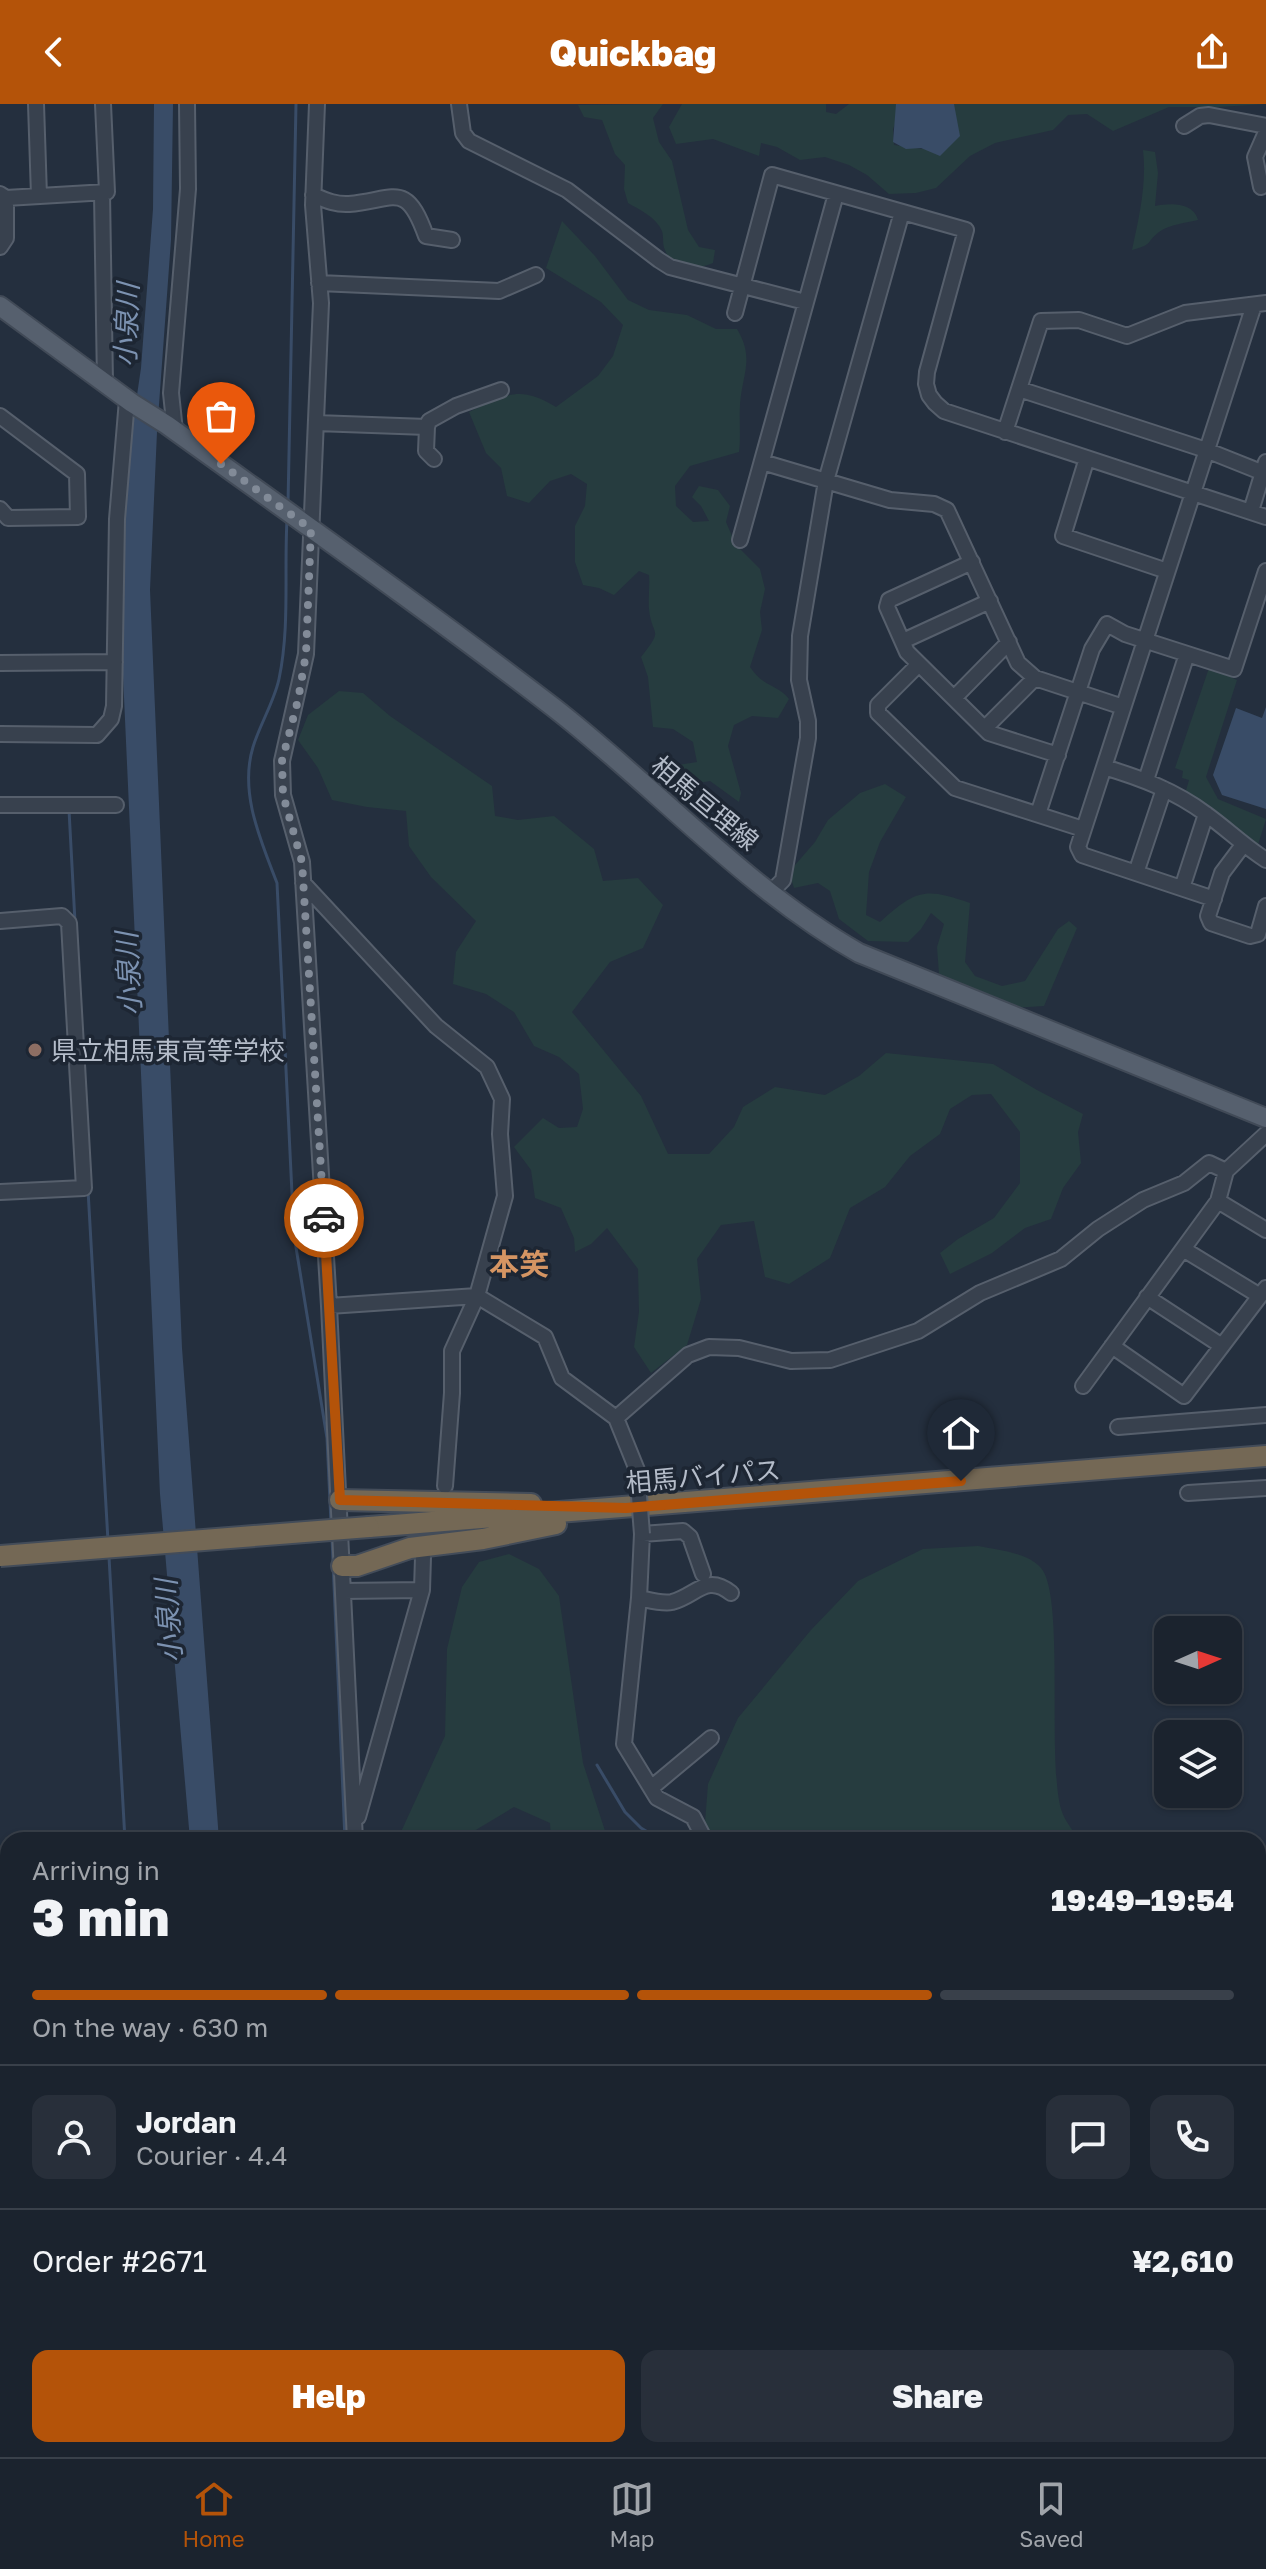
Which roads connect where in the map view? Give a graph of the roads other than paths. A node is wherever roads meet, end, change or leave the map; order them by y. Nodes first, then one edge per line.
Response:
1 (36, 104) edge
2 (103, 104) edge
3 (187, 104) edge
4 (317, 104) edge
5 (459, 104) edge
6 (1184, 126) dead end
7 (1266, 126) edge
8 (1266, 132) edge
9 (1261, 187) dead end
10 (102, 193) junction
11 (836, 194) junction
12 (313, 195) junction
13 (3, 196) edge
14 (39, 196) junction
15 (902, 212) junction
16 (452, 240) dead end
17 (0, 247) edge
18 (536, 275) dead end
19 (319, 283) junction
20 (742, 284) junction
21 (805, 302) junction
22 (1260, 304) edge
23 (0, 306) edge
24 (735, 313) dead end
25 (105, 383) junction
26 (1019, 389) junction
27 (501, 390) dead end
28 (130, 401) junction
29 (0, 416) edge
30 (316, 423) junction
31 (427, 427) junction
32 (171, 428) junction
33 (1005, 432) junction
34 (1206, 450) junction
35 (1087, 458) junction
36 (434, 459) dead end
37 (762, 462) junction
38 (1265, 470) edge
39 (826, 481) junction
40 (1193, 493) junction
41 (0, 509) edge
42 (1251, 511) junction
43 (1266, 517) edge
44 (311, 529) junction
45 (740, 540) dead end
46 (972, 562) junction
47 (1167, 571) junction
48 (1266, 571) edge
49 (990, 601) junction
50 (903, 641) junction
51 (1145, 641) junction
52 (1009, 642) junction
53 (1187, 654) junction
54 (115, 662) junction
55 (0, 663) edge
56 (919, 664) junction
57 (1035, 678) junction
58 (1078, 692) junction
59 (954, 698) junction
60 (1123, 707) junction
61 (985, 728) junction
62 (0, 734) edge
63 (1058, 755) junction
64 (1104, 767) junction
65 (1146, 780) junction
66 (1164, 789) junction
67 (0, 805) edge
68 (116, 805) dead end
69 (1038, 814) junction
70 (1206, 814) junction
71 (1083, 829) junction
72 (1243, 845) junction
73 (1266, 860) edge
74 (1136, 873) junction
75 (303, 883) junction
76 (1182, 888) junction
77 (770, 893) junction
78 (1214, 899) junction
79 (1266, 906) edge
80 (0, 921) edge
81 (1266, 1118) edge
82 (1266, 1134) edge
83 (1226, 1171) junction
84 (0, 1192) edge
85 (1218, 1201) junction
86 (1266, 1230) edge
87 (1183, 1249) junction
88 (1263, 1292) edge
89 (477, 1296) junction
90 (1147, 1297) junction
91 (329, 1306) junction
92 (1112, 1346) junction
93 (1222, 1346) junction
94 (1083, 1386) dead end
95 (1184, 1396) junction
96 (1266, 1415) edge
97 (616, 1418) junction
98 (1191, 1421) junction
99 (1118, 1427) dead end
100 (1266, 1456) edge
101 (445, 1486) dead end
102 (1266, 1488) edge
103 (1188, 1493) dead end
104 (340, 1500) junction
105 (626, 1508) junction
106 (642, 1534) junction
107 (0, 1556) edge
108 (423, 1557) dead end
109 (342, 1566) junction
110 (703, 1574) dead end
111 (422, 1590) junction
112 (343, 1591) junction
113 (731, 1593) dead end
114 (639, 1598) junction
115 (711, 1738) dead end
116 (651, 1788) junction
117 (355, 1832) edge
118 (356, 1832) edge
119 (701, 1832) edge

1 - 14 street
2 - 10 street
3 - 32 street
4 - 12 street
5 - 20 street
6 - 7 street
8 - 9 street
10 - 14 street
10 - 25 street
11 - 15 street
11 - 20 street
11 - 21 street
12 - 16 street
12 - 19 street
13 - 14 street
13 - 17 street
15 - 33 street
15 - 39 street
18 - 19 street
19 - 30 street
20 - 21 street
20 - 24 street
21 - 37 street
22 - 26 street
22 - 34 street
23 - 25 main road, 相馬亘理線
25 - 28 main road, 相馬亘理線
26 - 33 street
26 - 34 street
27 - 31 street
28 - 32 main road, 相馬亘理線
28 - 54 street
29 - 41 street
30 - 31 street
30 - 44 street
31 - 36 street
32 - 44 main road, 相馬亘理線
33 - 35 street
34 - 38 street
34 - 40 street
35 - 40 street
35 - 47 street
37 - 39 street
37 - 45 street
38 - 42 street
39 - 46 street
39 - 77 street
40 - 42 street
40 - 47 street
42 - 43 street
44 - 75 street
44 - 77 main road, 相馬亘理線
46 - 49 street
46 - 50 street
47 - 51 street
48 - 53 street
49 - 50 street
49 - 52 street
50 - 56 street
51 - 53 street
51 - 58 street
51 - 60 street
52 - 57 street
52 - 59 street
53 - 65 street
54 - 55 street
54 - 62 street
56 - 59 street
56 - 69 street
57 - 58 street
57 - 61 street
58 - 60 street
58 - 63 street
59 - 61 street
60 - 64 street
61 - 63 street
63 - 69 street
64 - 65 street
64 - 71 street
65 - 66 street
66 - 70 street
66 - 74 street
67 - 68 street
69 - 71 street
70 - 72 street
70 - 76 street
71 - 74 street
72 - 73 street
72 - 78 street
74 - 76 street
75 - 89 street
75 - 91 street
76 - 78 street
77 - 81 main road, 相馬亘理線
78 - 79 street
80 - 84 street
82 - 83 street
83 - 85 street
83 - 97 street
85 - 86 street
85 - 87 street
87 - 88 street
87 - 90 street
88 - 93 street
89 - 91 street
89 - 97 street
89 - 101 street
90 - 92 street
90 - 93 street
91 - 104 street
92 - 94 street
92 - 95 street
93 - 95 street
95 - 98 street
96 - 98 street
97 - 106 street, bridge
98 - 99 street
100 - 105 highway, 相馬バイパス
102 - 103 street
104 - 105 highway
104 - 109 street
105 - 107 highway, 相馬バイパス, bridge
105 - 109 highway
106 - 110 street
106 - 114 street
108 - 111 street
109 - 112 street
111 - 112 street
111 - 118 street
112 - 117 street
113 - 114 street
114 - 116 street
115 - 116 street
116 - 119 street

